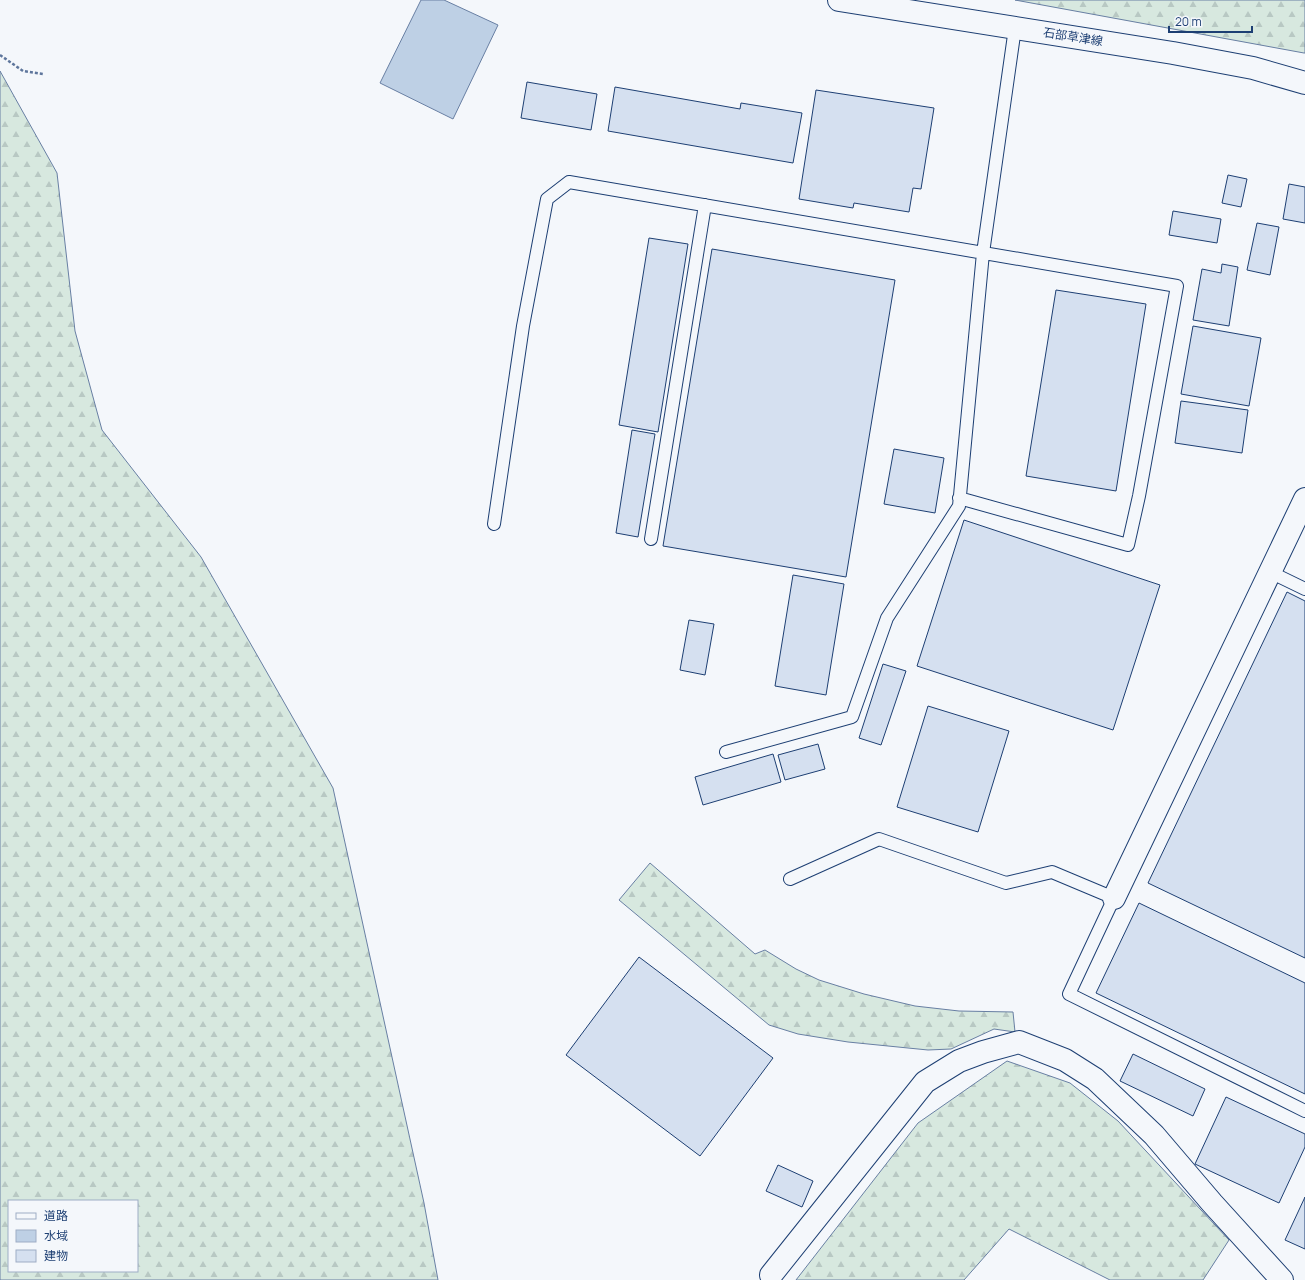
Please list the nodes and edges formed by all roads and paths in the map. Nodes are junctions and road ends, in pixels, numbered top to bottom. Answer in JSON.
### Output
{"nodes":[{"id":1,"x":839,"y":0,"type":"edge"},
{"id":2,"x":1015,"y":28,"type":"junction"},
{"id":3,"x":0,"y":55,"type":"edge"},
{"id":4,"x":43,"y":74,"type":"dead end"},
{"id":5,"x":1305,"y":83,"type":"edge"},
{"id":6,"x":705,"y":205,"type":"junction"},
{"id":7,"x":983,"y":253,"type":"junction"},
{"id":8,"x":960,"y":498,"type":"junction"},
{"id":9,"x":1305,"y":499,"type":"edge"},
{"id":10,"x":494,"y":524,"type":"dead end"},
{"id":11,"x":651,"y":538,"type":"dead end"},
{"id":12,"x":1270,"y":572,"type":"junction"},
{"id":13,"x":1305,"y":589,"type":"edge"},
{"id":14,"x":726,"y":752,"type":"dead end"},
{"id":15,"x":790,"y":879,"type":"dead end"},
{"id":16,"x":1114,"y":898,"type":"junction"},
{"id":17,"x":1305,"y":1111,"type":"edge"},
{"id":18,"x":771,"y":1275,"type":"dead end"},
{"id":19,"x":1282,"y":1280,"type":"edge"}],
"edges":[{"from":1,"to":2,"type":"street","name":"石部草津線"},
{"from":2,"to":5,"type":"street","name":"石部草津線"},
{"from":2,"to":7,"type":"lane"},
{"from":3,"to":4,"type":"path"},
{"from":6,"to":7,"type":"lane"},
{"from":6,"to":10,"type":"lane"},
{"from":6,"to":11,"type":"lane"},
{"from":7,"to":8,"type":"lane"},
{"from":7,"to":8,"type":"lane"},
{"from":8,"to":14,"type":"lane"},
{"from":9,"to":12,"type":"street"},
{"from":12,"to":13,"type":"lane"},
{"from":12,"to":16,"type":"street"},
{"from":15,"to":16,"type":"lane"},
{"from":16,"to":17,"type":"lane"},
{"from":18,"to":19,"type":"street"}]}
